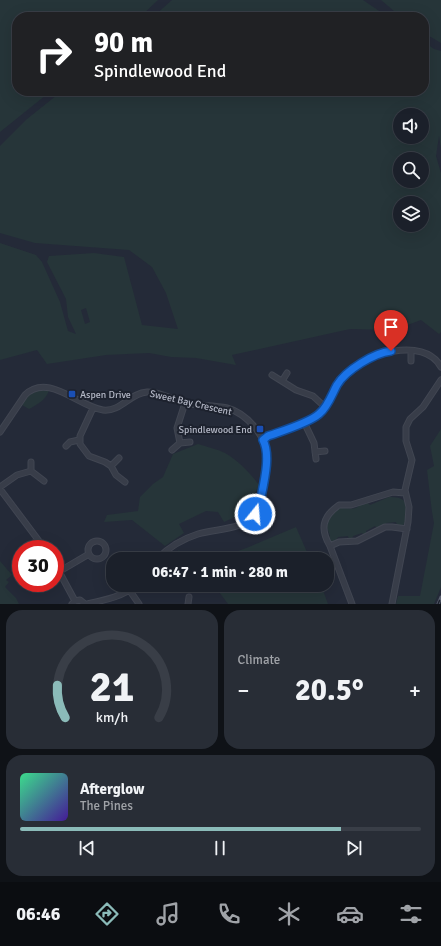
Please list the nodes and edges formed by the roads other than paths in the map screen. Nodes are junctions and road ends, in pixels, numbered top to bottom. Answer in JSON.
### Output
{"nodes":[{"id":1,"x":413,"y":351,"type":"junction"},
{"id":2,"x":411,"y":361,"type":"dead end"},
{"id":3,"x":441,"y":367,"type":"edge"},
{"id":4,"x":287,"y":373,"type":"dead end"},
{"id":5,"x":272,"y":376,"type":"dead end"},
{"id":6,"x":441,"y":380,"type":"edge"},
{"id":7,"x":282,"y":381,"type":"junction"},
{"id":8,"x":185,"y":403,"type":"junction"},
{"id":9,"x":325,"y":407,"type":"junction"},
{"id":10,"x":94,"y":408,"type":"junction"},
{"id":11,"x":304,"y":422,"type":"junction"},
{"id":12,"x":0,"y":432,"type":"edge"},
{"id":13,"x":79,"y":440,"type":"junction"},
{"id":14,"x":263,"y":440,"type":"junction"},
{"id":15,"x":190,"y":442,"type":"dead end"},
{"id":16,"x":180,"y":443,"type":"junction"},
{"id":17,"x":66,"y":446,"type":"dead end"},
{"id":18,"x":172,"y":450,"type":"dead end"},
{"id":19,"x":325,"y":451,"type":"dead end"},
{"id":20,"x":315,"y":452,"type":"junction"},
{"id":21,"x":119,"y":458,"type":"dead end"},
{"id":22,"x":316,"y":459,"type":"dead end"},
{"id":23,"x":31,"y":462,"type":"dead end"},
{"id":24,"x":110,"y":466,"type":"junction"},
{"id":25,"x":30,"y":471,"type":"junction"},
{"id":26,"x":44,"y":481,"type":"dead end"},
{"id":27,"x":125,"y":482,"type":"dead end"},
{"id":28,"x":0,"y":488,"type":"edge"},
{"id":29,"x":405,"y":492,"type":"junction"},
{"id":30,"x":407,"y":529,"type":"junction"},
{"id":31,"x":38,"y":540,"type":"edge"},
{"id":32,"x":330,"y":546,"type":"junction"},
{"id":33,"x":164,"y":552,"type":"edge"},
{"id":34,"x":89,"y":554,"type":"dead end"},
{"id":35,"x":64,"y":569,"type":"edge"},
{"id":36,"x":64,"y":580,"type":"edge"},
{"id":37,"x":128,"y":592,"type":"edge"},
{"id":38,"x":131,"y":592,"type":"edge"},
{"id":39,"x":189,"y":596,"type":"dead end"},
{"id":40,"x":74,"y":602,"type":"edge"},
{"id":41,"x":86,"y":604,"type":"edge"},
{"id":42,"x":139,"y":604,"type":"edge"},
{"id":43,"x":188,"y":604,"type":"edge"},
{"id":44,"x":352,"y":604,"type":"edge"},
{"id":45,"x":392,"y":604,"type":"edge"}],
"edges":[{"from":1,"to":2,"type":"street"},
{"from":1,"to":3,"type":"street"},
{"from":1,"to":9,"type":"street"},
{"from":4,"to":7,"type":"street"},
{"from":5,"to":7,"type":"street"},
{"from":6,"to":29,"type":"street"},
{"from":7,"to":9,"type":"street"},
{"from":8,"to":10,"type":"street","name":"Sweet Bay Crescent"},
{"from":8,"to":14,"type":"street","name":"Sweet Bay Crescent"},
{"from":8,"to":16,"type":"street"},
{"from":9,"to":11,"type":"street"},
{"from":10,"to":12,"type":"street","name":"Sweet Bay Crescent"},
{"from":10,"to":13,"type":"street"},
{"from":11,"to":14,"type":"street"},
{"from":11,"to":20,"type":"street"},
{"from":13,"to":17,"type":"street"},
{"from":13,"to":24,"type":"street"},
{"from":14,"to":33,"type":"street","name":"Sweet Bay Crescent"},
{"from":15,"to":16,"type":"street"},
{"from":16,"to":18,"type":"street"},
{"from":19,"to":20,"type":"street"},
{"from":20,"to":22,"type":"street"},
{"from":21,"to":24,"type":"street"},
{"from":23,"to":25,"type":"street"},
{"from":24,"to":27,"type":"street"},
{"from":25,"to":26,"type":"street"},
{"from":25,"to":28,"type":"street"},
{"from":28,"to":31,"type":"street"},
{"from":29,"to":30,"type":"street"},
{"from":29,"to":32,"type":"street"},
{"from":30,"to":32,"type":"street"},
{"from":30,"to":45,"type":"street"},
{"from":32,"to":44,"type":"street"},
{"from":34,"to":35,"type":"street"},
{"from":36,"to":40,"type":"street"},
{"from":37,"to":41,"type":"street"},
{"from":38,"to":42,"type":"street"},
{"from":39,"to":43,"type":"street"},
{"from":40,"to":41,"type":"street"}]}
